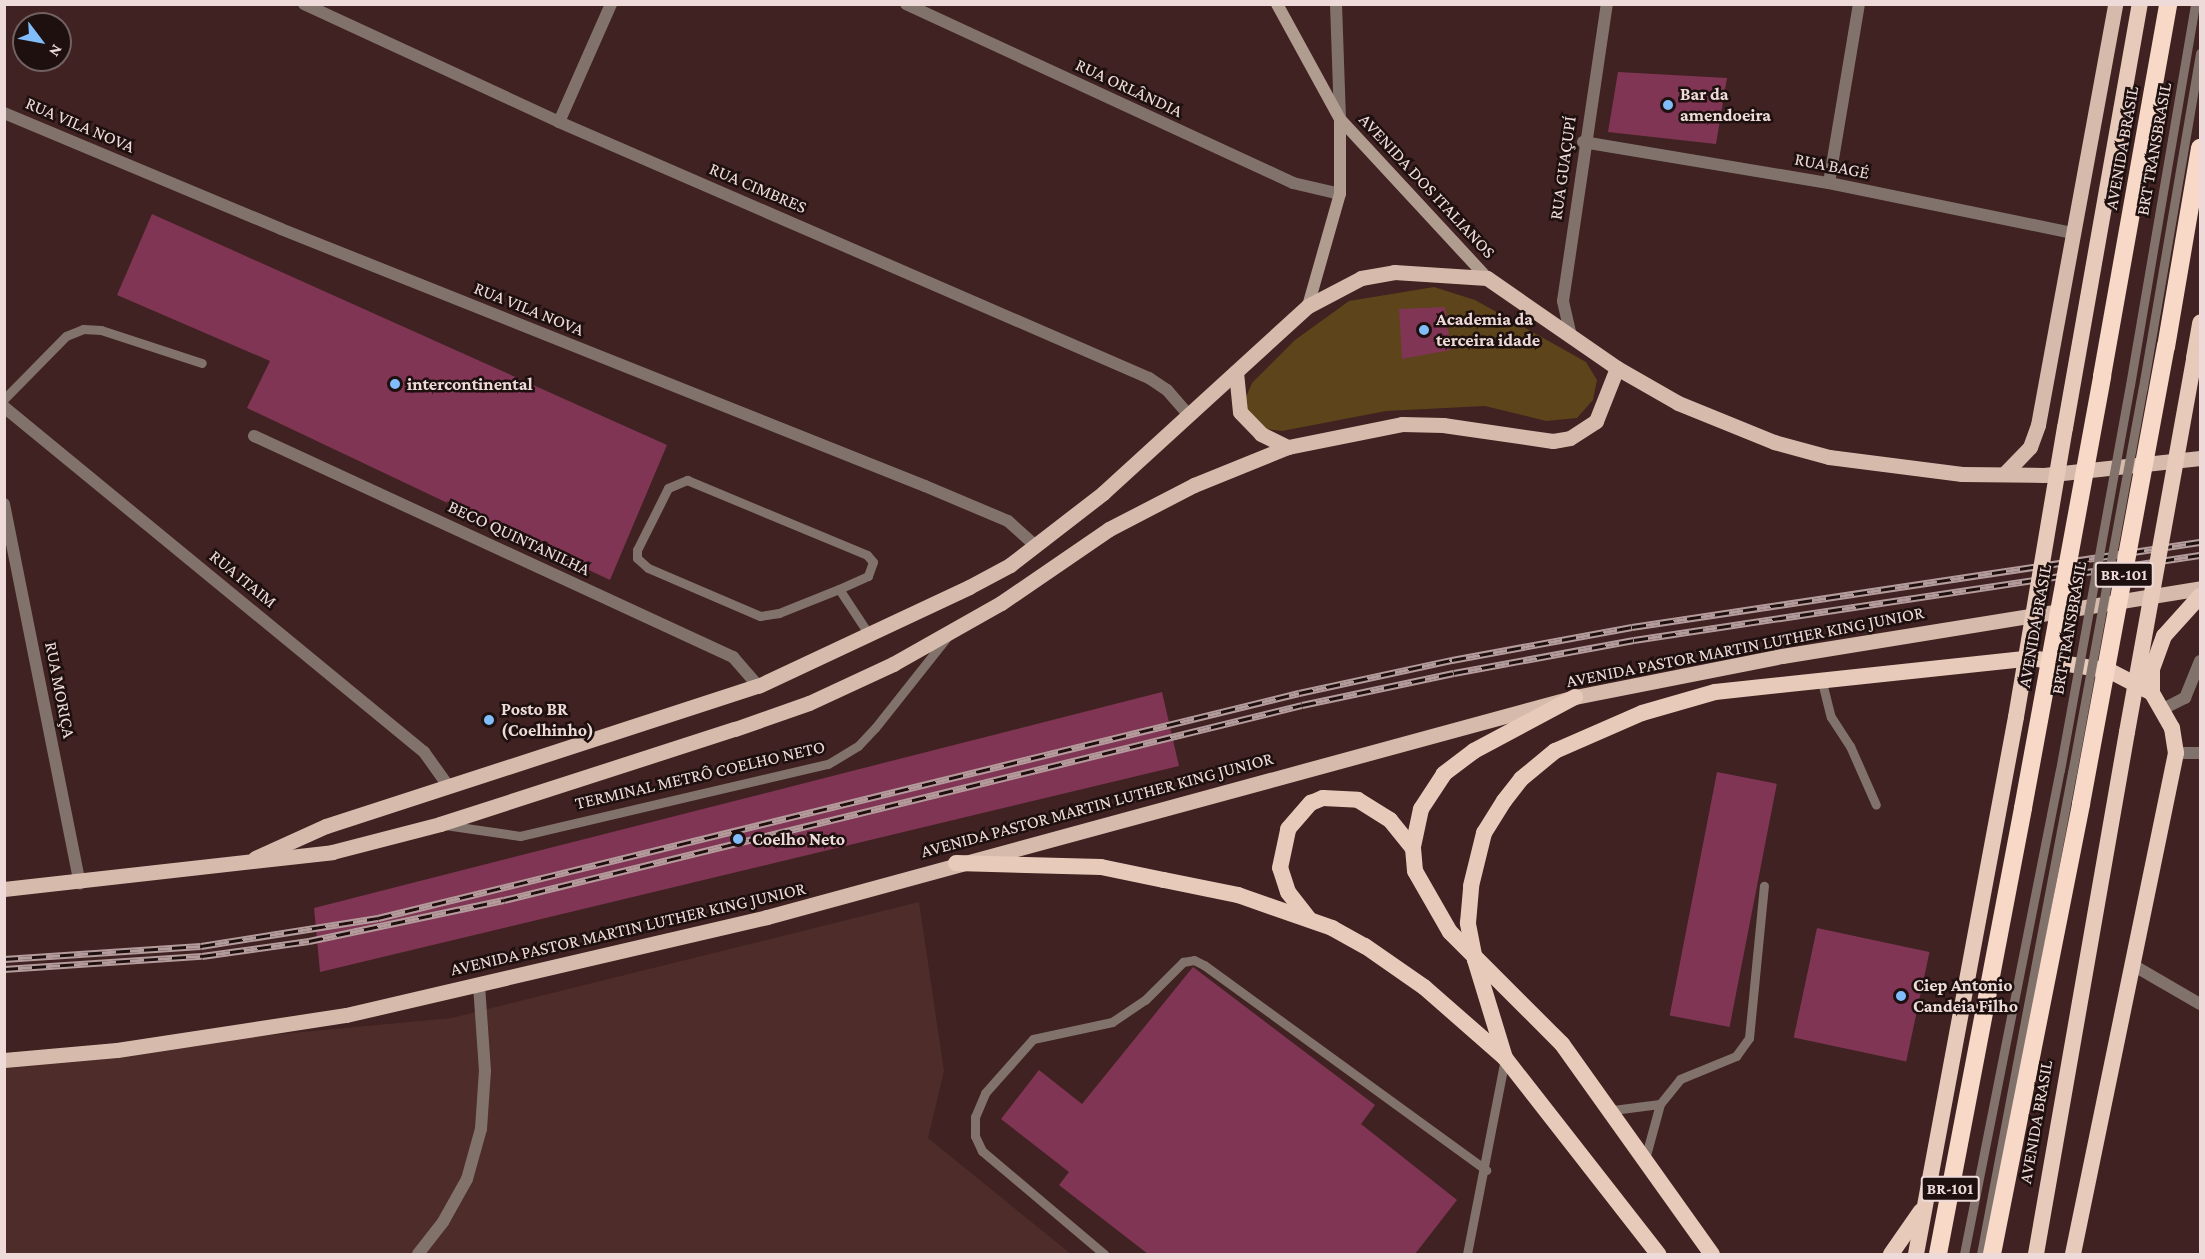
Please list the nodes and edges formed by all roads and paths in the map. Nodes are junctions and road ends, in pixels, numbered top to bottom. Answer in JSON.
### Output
{"nodes":[{"id":1,"x":304,"y":4,"type":"edge"},
{"id":2,"x":611,"y":4,"type":"edge"},
{"id":3,"x":906,"y":4,"type":"edge"},
{"id":4,"x":1277,"y":4,"type":"edge"},
{"id":5,"x":1336,"y":4,"type":"edge"},
{"id":6,"x":1607,"y":4,"type":"edge"},
{"id":7,"x":1859,"y":4,"type":"edge"},
{"id":8,"x":2115,"y":4,"type":"edge"},
{"id":9,"x":2140,"y":4,"type":"edge"},
{"id":10,"x":2168,"y":4,"type":"edge"},
{"id":11,"x":2195,"y":4,"type":"edge"},
{"id":12,"x":2200,"y":53,"type":"edge"},
{"id":13,"x":4,"y":113,"type":"edge"},
{"id":14,"x":1340,"y":119,"type":"junction"},
{"id":15,"x":559,"y":122,"type":"junction"},
{"id":16,"x":1583,"y":142,"type":"junction"},
{"id":17,"x":2200,"y":148,"type":"edge"},
{"id":18,"x":1829,"y":183,"type":"junction"},
{"id":19,"x":1340,"y":194,"type":"junction"},
{"id":20,"x":2073,"y":233,"type":"junction"},
{"id":21,"x":1487,"y":278,"type":"junction"},
{"id":22,"x":1308,"y":306,"type":"junction"},
{"id":23,"x":2200,"y":323,"type":"edge"},
{"id":24,"x":1571,"y":336,"type":"junction"},
{"id":25,"x":202,"y":363,"type":"dead end"},
{"id":26,"x":1617,"y":368,"type":"junction"},
{"id":27,"x":1236,"y":372,"type":"junction"},
{"id":28,"x":4,"y":399,"type":"edge"},
{"id":29,"x":4,"y":407,"type":"edge"},
{"id":30,"x":1189,"y":416,"type":"junction"},
{"id":31,"x":254,"y":436,"type":"dead end"},
{"id":32,"x":1288,"y":447,"type":"junction"},
{"id":33,"x":2200,"y":458,"type":"edge"},
{"id":34,"x":2005,"y":473,"type":"junction"},
{"id":35,"x":4,"y":504,"type":"edge"},
{"id":36,"x":1036,"y":546,"type":"junction"},
{"id":37,"x":839,"y":588,"type":"junction"},
{"id":38,"x":2200,"y":588,"type":"edge"},
{"id":39,"x":2200,"y":596,"type":"edge"},
{"id":40,"x":949,"y":634,"type":"junction"},
{"id":41,"x":870,"y":636,"type":"junction"},
{"id":42,"x":2200,"y":661,"type":"edge"},
{"id":43,"x":1822,"y":681,"type":"junction"},
{"id":44,"x":758,"y":686,"type":"junction"},
{"id":45,"x":2152,"y":693,"type":"junction"},
{"id":46,"x":1575,"y":697,"type":"junction"},
{"id":47,"x":2163,"y":709,"type":"junction"},
{"id":48,"x":2176,"y":753,"type":"junction"},
{"id":49,"x":2200,"y":753,"type":"edge"},
{"id":50,"x":450,"y":787,"type":"junction"},
{"id":51,"x":1876,"y":805,"type":"dead end"},
{"id":52,"x":440,"y":824,"type":"junction"},
{"id":53,"x":1413,"y":848,"type":"junction"},
{"id":54,"x":255,"y":858,"type":"junction"},
{"id":55,"x":956,"y":863,"type":"junction"},
{"id":56,"x":80,"y":883,"type":"junction"},
{"id":57,"x":1764,"y":886,"type":"dead end"},
{"id":58,"x":4,"y":889,"type":"edge"},
{"id":59,"x":1309,"y":919,"type":"junction"},
{"id":60,"x":1474,"y":960,"type":"junction"},
{"id":61,"x":2131,"y":964,"type":"junction"},
{"id":62,"x":478,"y":985,"type":"junction"},
{"id":63,"x":2200,"y":1004,"type":"edge"},
{"id":64,"x":1504,"y":1058,"type":"junction"},
{"id":65,"x":4,"y":1060,"type":"edge"},
{"id":66,"x":1660,"y":1104,"type":"junction"},
{"id":67,"x":1613,"y":1110,"type":"junction"},
{"id":68,"x":1645,"y":1159,"type":"junction"},
{"id":69,"x":1486,"y":1170,"type":"junction"},
{"id":70,"x":1925,"y":1206,"type":"junction"},
{"id":71,"x":418,"y":1254,"type":"edge"},
{"id":72,"x":1104,"y":1254,"type":"edge"},
{"id":73,"x":1467,"y":1254,"type":"edge"},
{"id":74,"x":1658,"y":1254,"type":"edge"},
{"id":75,"x":1712,"y":1254,"type":"edge"},
{"id":76,"x":1891,"y":1254,"type":"edge"},
{"id":77,"x":1916,"y":1254,"type":"edge"},
{"id":78,"x":1938,"y":1254,"type":"edge"},
{"id":79,"x":1964,"y":1254,"type":"edge"},
{"id":80,"x":1981,"y":1254,"type":"edge"},
{"id":81,"x":1992,"y":1254,"type":"edge"},
{"id":82,"x":2036,"y":1254,"type":"edge"},
{"id":83,"x":2073,"y":1254,"type":"edge"}],
"edges":[{"from":1,"to":15,"type":"street","name":"RUA CIMBRES"},
{"from":2,"to":15,"type":"street"},
{"from":3,"to":19,"type":"street","name":"RUA ORLÂNDIA"},
{"from":4,"to":14,"type":"main road","name":"AVENIDA DOS ITALIANOS"},
{"from":5,"to":14,"type":"street"},
{"from":6,"to":16,"type":"street","name":"RUA GUAÇUPÍ"},
{"from":7,"to":18,"type":"street"},
{"from":8,"to":20,"type":"main road","name":"AVENIDA BRASIL"},
{"from":9,"to":70,"type":"highway","name":"AVENIDA BRASIL","bridge":true},
{"from":10,"to":78,"type":"highway","name":"AVENIDA BRASIL","number":"BR-101","bridge":true},
{"from":11,"to":79,"type":"lane","name":"BRT TRANSBRASIL","bridge":true},
{"from":12,"to":80,"type":"lane","name":"BRT TRANSBRASIL","bridge":true},
{"from":13,"to":36,"type":"street","name":"RUA VILA NOVA"},
{"from":14,"to":19,"type":"main road","name":"AVENIDA DOS ITALIANOS"},
{"from":14,"to":21,"type":"main road","name":"AVENIDA DOS ITALIANOS"},
{"from":15,"to":30,"type":"street","name":"RUA CIMBRES"},
{"from":16,"to":18,"type":"street","name":"RUA BAGÉ"},
{"from":16,"to":24,"type":"street","name":"RUA GUAÇUPÍ"},
{"from":17,"to":81,"type":"highway","name":"AVENIDA BRASIL","number":"BR-101","bridge":true},
{"from":18,"to":20,"type":"street","name":"RUA BAGÉ"},
{"from":19,"to":22,"type":"main road","name":"AVENIDA DOS ITALIANOS"},
{"from":20,"to":34,"type":"main road","name":"AVENIDA BRASIL"},
{"from":21,"to":22,"type":"main road"},
{"from":21,"to":24,"type":"main road"},
{"from":22,"to":27,"type":"main road"},
{"from":23,"to":82,"type":"highway","name":"AVENIDA BRASIL","bridge":true},
{"from":24,"to":26,"type":"main road"},
{"from":25,"to":28,"type":"lane"},
{"from":26,"to":32,"type":"main road"},
{"from":26,"to":34,"type":"main road"},
{"from":27,"to":30,"type":"main road"},
{"from":27,"to":32,"type":"main road"},
{"from":29,"to":50,"type":"street","name":"RUA ITAIM"},
{"from":30,"to":36,"type":"main road"},
{"from":31,"to":44,"type":"street","name":"BECO QUINTANILHA"},
{"from":32,"to":40,"type":"main road"},
{"from":33,"to":34,"type":"main road"},
{"from":35,"to":56,"type":"street","name":"RUA MORIÇA"},
{"from":36,"to":41,"type":"main road"},
{"from":37,"to":37,"type":"lane"},
{"from":37,"to":41,"type":"lane"},
{"from":38,"to":46,"type":"main road","name":"AVENIDA PASTOR MARTIN LUTHER KING JUNIOR"},
{"from":39,"to":45,"type":"highway"},
{"from":40,"to":52,"type":"main road"},
{"from":40,"to":52,"type":"lane","name":"TERMINAL METRÔ COELHO NETO"},
{"from":41,"to":44,"type":"main road"},
{"from":42,"to":47,"type":"street"},
{"from":43,"to":45,"type":"highway"},
{"from":43,"to":51,"type":"lane"},
{"from":43,"to":60,"type":"highway"},
{"from":44,"to":50,"type":"main road"},
{"from":45,"to":47,"type":"highway"},
{"from":46,"to":53,"type":"highway"},
{"from":46,"to":55,"type":"main road","name":"AVENIDA PASTOR MARTIN LUTHER KING JUNIOR"},
{"from":47,"to":48,"type":"highway"},
{"from":48,"to":49,"type":"street"},
{"from":48,"to":61,"type":"highway"},
{"from":50,"to":54,"type":"main road"},
{"from":52,"to":54,"type":"main road"},
{"from":53,"to":59,"type":"highway"},
{"from":53,"to":60,"type":"highway"},
{"from":54,"to":56,"type":"main road"},
{"from":55,"to":59,"type":"highway"},
{"from":55,"to":62,"type":"main road","name":"AVENIDA PASTOR MARTIN LUTHER KING JUNIOR"},
{"from":56,"to":58,"type":"main road"},
{"from":57,"to":66,"type":"lane"},
{"from":59,"to":64,"type":"highway"},
{"from":60,"to":64,"type":"highway"},
{"from":60,"to":67,"type":"highway"},
{"from":61,"to":63,"type":"street"},
{"from":61,"to":83,"type":"highway"},
{"from":62,"to":65,"type":"main road","name":"AVENIDA PASTOR MARTIN LUTHER KING JUNIOR"},
{"from":62,"to":71,"type":"street"},
{"from":64,"to":69,"type":"lane"},
{"from":64,"to":74,"type":"highway"},
{"from":66,"to":67,"type":"lane"},
{"from":66,"to":68,"type":"lane"},
{"from":67,"to":68,"type":"highway"},
{"from":68,"to":75,"type":"highway"},
{"from":69,"to":72,"type":"lane"},
{"from":69,"to":73,"type":"lane"},
{"from":70,"to":76,"type":"highway"},
{"from":70,"to":77,"type":"highway","name":"AVENIDA BRASIL"}]}
